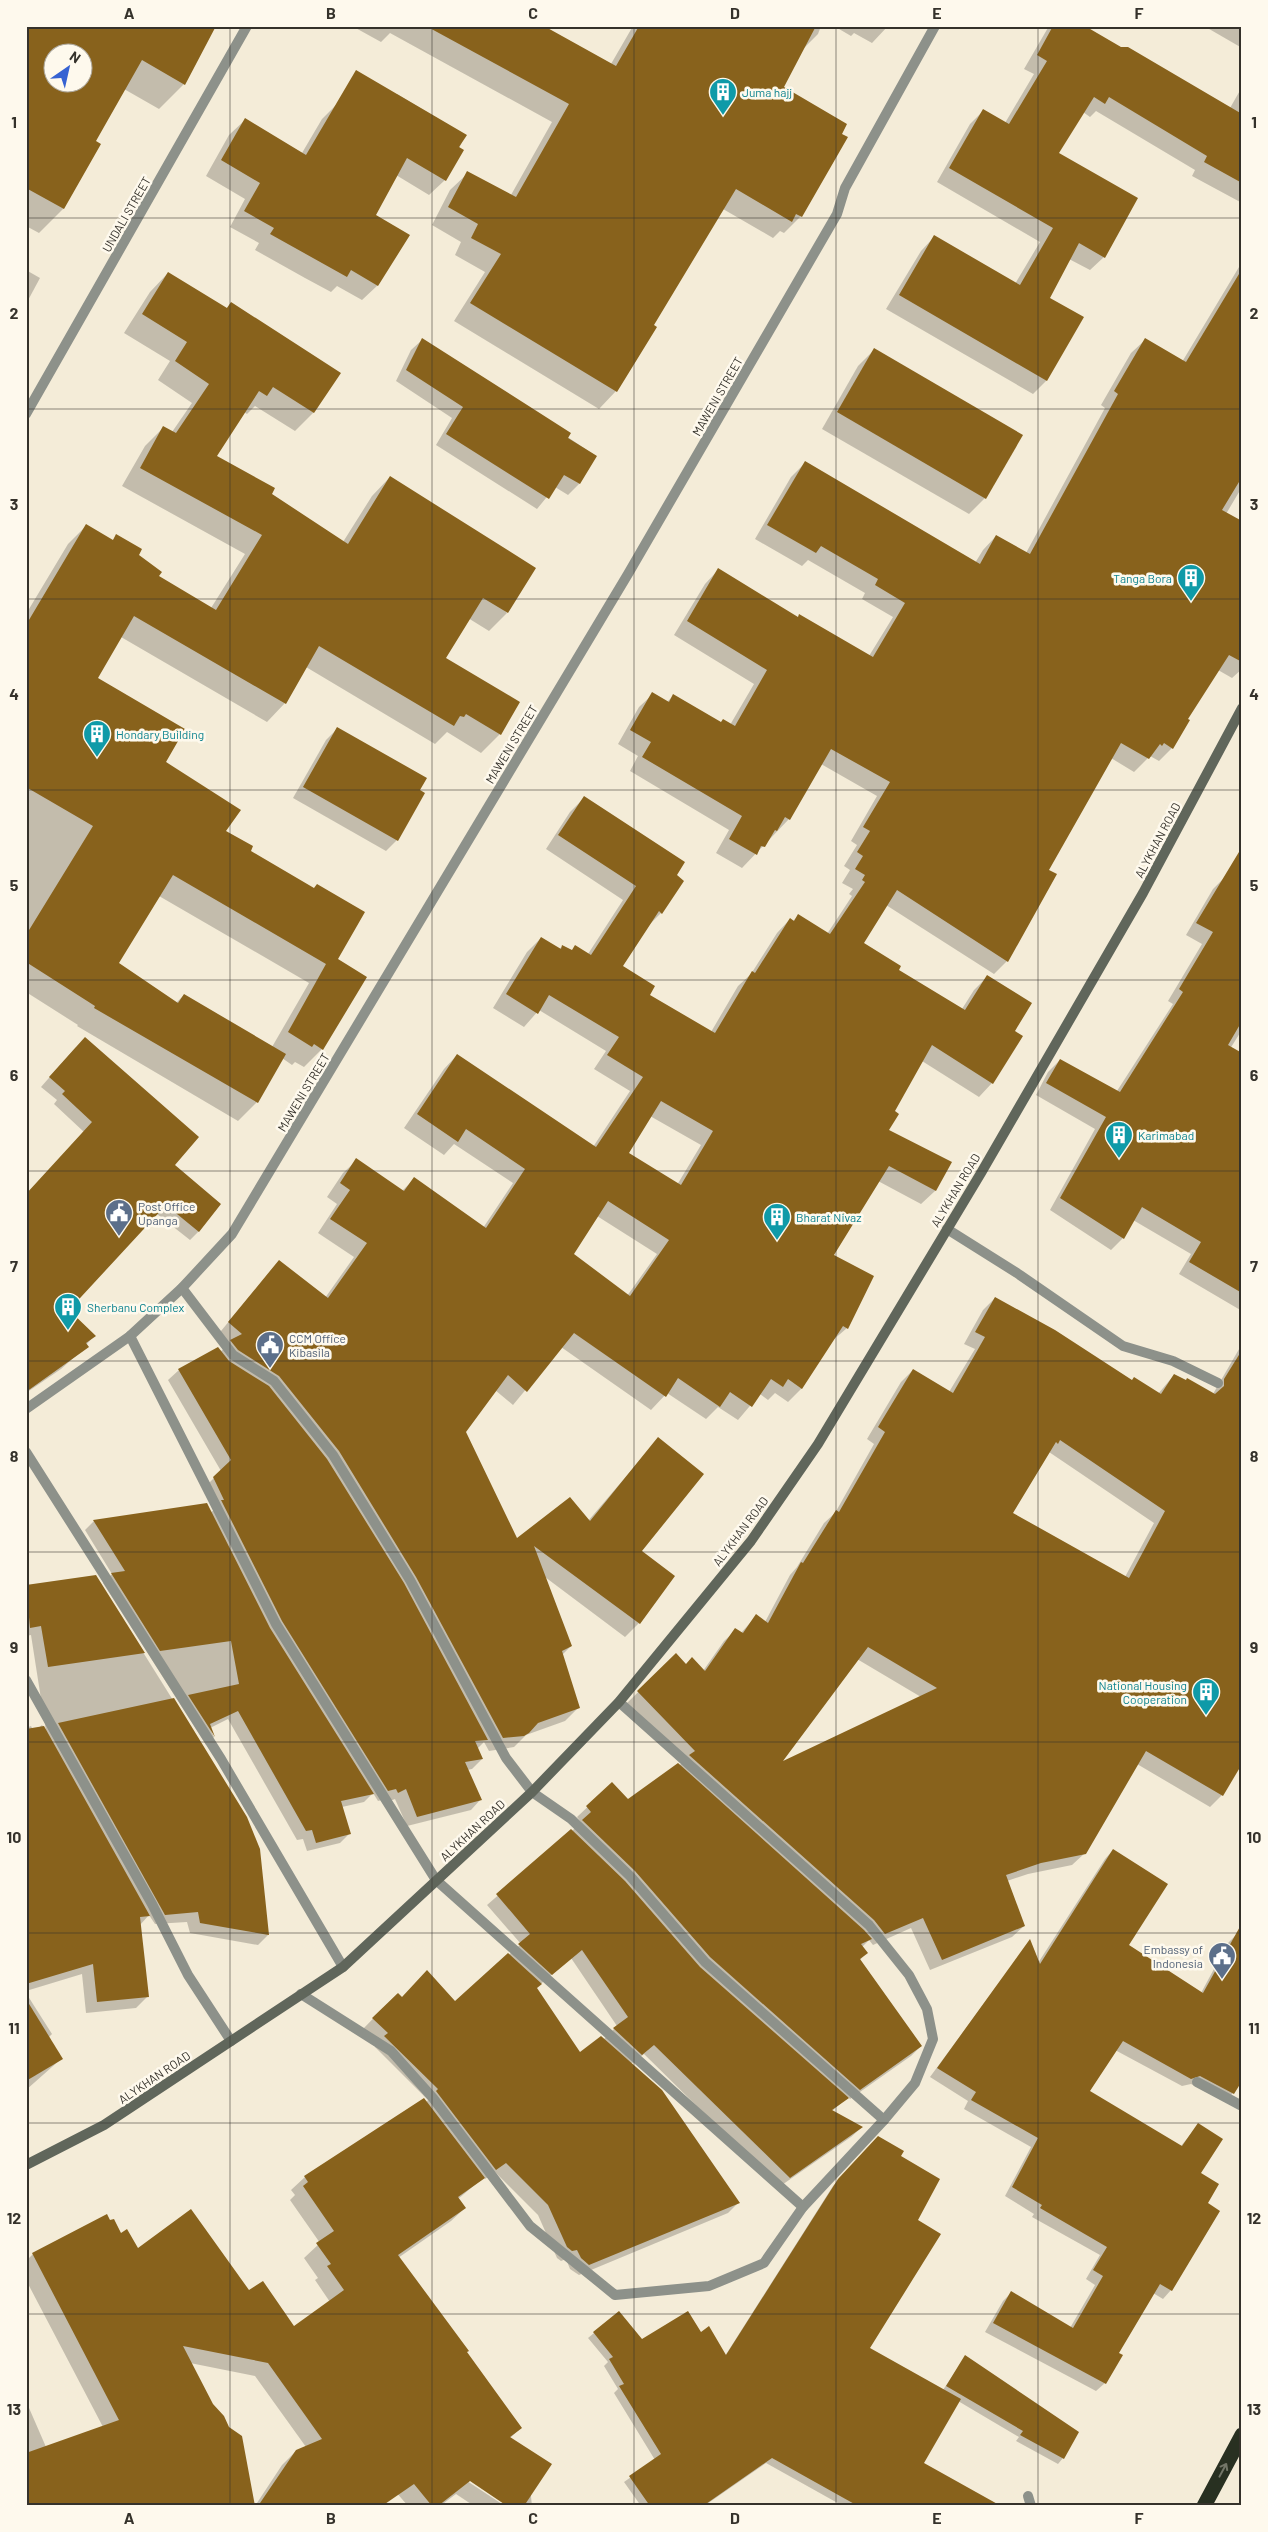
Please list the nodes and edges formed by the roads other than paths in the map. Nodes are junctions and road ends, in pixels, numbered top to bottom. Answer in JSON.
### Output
{"nodes":[{"id":1,"x":247,"y":26,"type":"edge"},
{"id":2,"x":936,"y":26,"type":"edge"},
{"id":3,"x":26,"y":414,"type":"edge"},
{"id":4,"x":1242,"y":708,"type":"edge"},
{"id":5,"x":947,"y":1228,"type":"junction"},
{"id":6,"x":182,"y":1288,"type":"junction"},
{"id":7,"x":130,"y":1336,"type":"junction"},
{"id":8,"x":1218,"y":1383,"type":"dead end"},
{"id":9,"x":26,"y":1409,"type":"edge"},
{"id":10,"x":26,"y":1452,"type":"edge"},
{"id":11,"x":26,"y":1680,"type":"edge"},
{"id":12,"x":619,"y":1702,"type":"junction"},
{"id":13,"x":532,"y":1792,"type":"junction"},
{"id":14,"x":436,"y":1880,"type":"junction"},
{"id":15,"x":343,"y":1967,"type":"junction"},
{"id":16,"x":301,"y":1994,"type":"junction"},
{"id":17,"x":231,"y":2041,"type":"junction"},
{"id":18,"x":1197,"y":2082,"type":"dead end"},
{"id":19,"x":1242,"y":2106,"type":"edge"},
{"id":20,"x":884,"y":2120,"type":"junction"},
{"id":21,"x":26,"y":2165,"type":"edge"},
{"id":22,"x":802,"y":2207,"type":"junction"},
{"id":23,"x":1242,"y":2435,"type":"edge"},
{"id":24,"x":1204,"y":2506,"type":"edge"}],
"edges":[{"from":1,"to":3,"type":"street","name":"UNDALI STREET"},
{"from":2,"to":6,"type":"street","name":"MAWENI STREET"},
{"from":4,"to":5,"type":"street","name":"ALYKHAN ROAD"},
{"from":5,"to":8,"type":"street"},
{"from":5,"to":12,"type":"street","name":"ALYKHAN ROAD"},
{"from":6,"to":7,"type":"street","name":"MAWENI STREET"},
{"from":6,"to":13,"type":"street"},
{"from":7,"to":9,"type":"street","name":"MAWENI STREET"},
{"from":7,"to":14,"type":"street"},
{"from":10,"to":15,"type":"street"},
{"from":11,"to":17,"type":"street"},
{"from":12,"to":13,"type":"street","name":"ALYKHAN ROAD"},
{"from":12,"to":20,"type":"street"},
{"from":13,"to":14,"type":"street","name":"ALYKHAN ROAD"},
{"from":13,"to":20,"type":"street"},
{"from":14,"to":15,"type":"street","name":"ALYKHAN ROAD"},
{"from":14,"to":22,"type":"street"},
{"from":15,"to":16,"type":"street","name":"ALYKHAN ROAD"},
{"from":16,"to":17,"type":"street","name":"ALYKHAN ROAD"},
{"from":16,"to":22,"type":"street"},
{"from":17,"to":21,"type":"street","name":"ALYKHAN ROAD"},
{"from":18,"to":19,"type":"street"},
{"from":20,"to":22,"type":"street"},
{"from":24,"to":23,"type":"highway","one_way":true}]}
